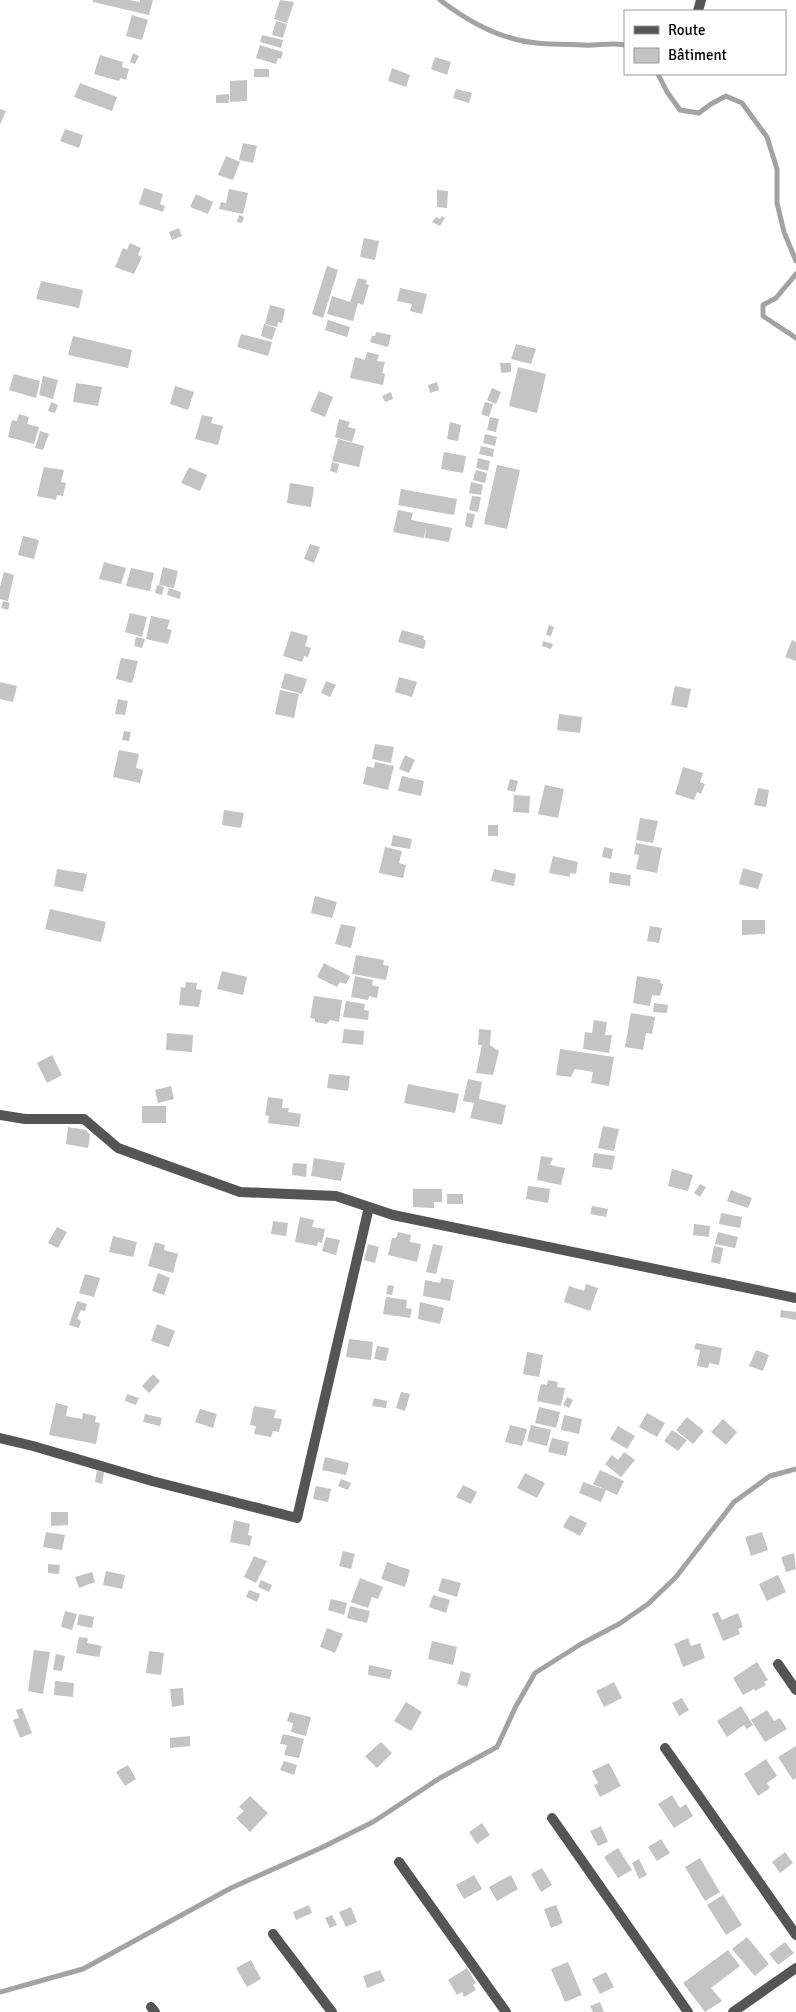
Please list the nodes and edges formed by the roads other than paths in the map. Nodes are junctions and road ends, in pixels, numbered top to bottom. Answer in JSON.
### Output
{"nodes":[{"id":1,"x":0,"y":1115,"type":"edge"},
{"id":2,"x":369,"y":1207,"type":"junction"},
{"id":3,"x":796,"y":1298,"type":"edge"},
{"id":4,"x":0,"y":1438,"type":"edge"},
{"id":5,"x":778,"y":1664,"type":"dead end"},
{"id":6,"x":796,"y":1690,"type":"edge"},
{"id":7,"x":666,"y":1748,"type":"dead end"},
{"id":8,"x":552,"y":1818,"type":"dead end"},
{"id":9,"x":399,"y":1862,"type":"dead end"},
{"id":10,"x":273,"y":1934,"type":"dead end"},
{"id":11,"x":796,"y":1935,"type":"edge"},
{"id":12,"x":796,"y":1968,"type":"edge"},
{"id":13,"x":332,"y":2012,"type":"edge"},
{"id":14,"x":506,"y":2012,"type":"edge"},
{"id":15,"x":688,"y":2012,"type":"edge"},
{"id":16,"x":733,"y":2012,"type":"edge"}],
"edges":[{"from":1,"to":2,"type":"street"},
{"from":2,"to":3,"type":"street"},
{"from":2,"to":4,"type":"street"},
{"from":5,"to":6,"type":"street"},
{"from":7,"to":11,"type":"street"},
{"from":8,"to":15,"type":"street"},
{"from":9,"to":14,"type":"street"},
{"from":10,"to":13,"type":"street"},
{"from":12,"to":16,"type":"street"}]}
